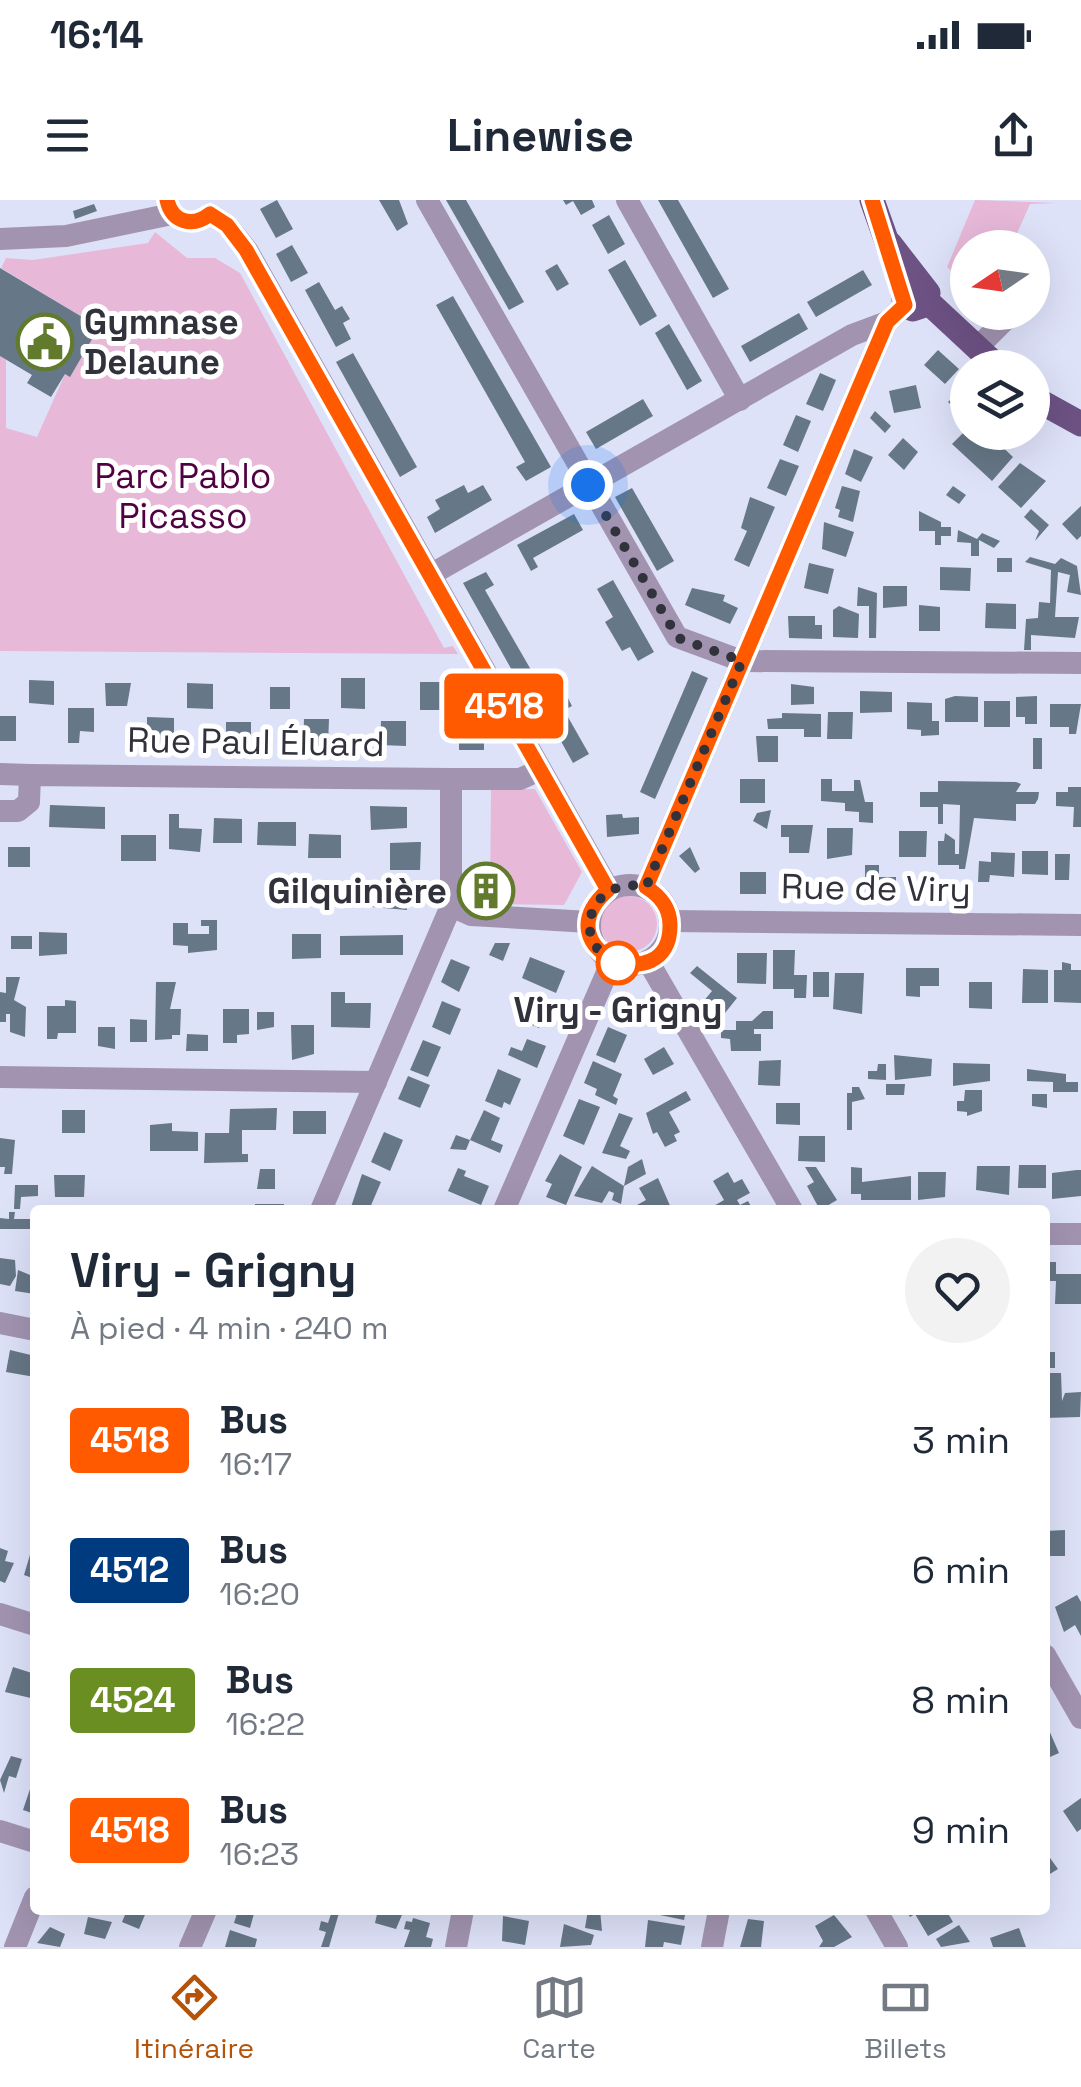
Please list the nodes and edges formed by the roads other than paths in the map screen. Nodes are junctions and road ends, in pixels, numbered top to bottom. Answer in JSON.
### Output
{"nodes":[{"id":1,"x":426,"y":200,"type":"edge"},
{"id":2,"x":627,"y":200,"type":"edge"},
{"id":3,"x":872,"y":200,"type":"edge"},
{"id":4,"x":169,"y":207,"type":"edge"},
{"id":5,"x":212,"y":207,"type":"edge"},
{"id":6,"x":0,"y":239,"type":"edge"},
{"id":7,"x":908,"y":301,"type":"junction"},
{"id":8,"x":995,"y":330,"type":"edge"},
{"id":9,"x":978,"y":348,"type":"joint"},
{"id":10,"x":740,"y":400,"type":"junction"},
{"id":11,"x":1050,"y":405,"type":"edge"},
{"id":12,"x":1075,"y":417,"type":"edge"},
{"id":13,"x":588,"y":485,"type":"junction"},
{"id":14,"x":430,"y":575,"type":"junction"},
{"id":15,"x":742,"y":661,"type":"junction"},
{"id":16,"x":1081,"y":663,"type":"edge"},
{"id":17,"x":540,"y":770,"type":"junction"},
{"id":18,"x":0,"y":774,"type":"edge"},
{"id":19,"x":30,"y":775,"type":"junction"},
{"id":20,"x":450,"y":779,"type":"junction"},
{"id":21,"x":0,"y":812,"type":"edge"},
{"id":22,"x":646,"y":887,"type":"junction"},
{"id":23,"x":608,"y":890,"type":"junction"},
{"id":24,"x":452,"y":906,"type":"junction"},
{"id":25,"x":670,"y":921,"type":"junction"},
{"id":26,"x":590,"y":922,"type":"junction"},
{"id":27,"x":1081,"y":925,"type":"edge"},
{"id":28,"x":648,"y":961,"type":"junction"},
{"id":29,"x":612,"y":962,"type":"junction"},
{"id":30,"x":0,"y":1077,"type":"edge"},
{"id":31,"x":376,"y":1082,"type":"junction"},
{"id":32,"x":324,"y":1205,"type":"edge"},
{"id":33,"x":506,"y":1205,"type":"edge"},
{"id":34,"x":789,"y":1205,"type":"edge"},
{"id":35,"x":1050,"y":1234,"type":"edge"},
{"id":36,"x":1081,"y":1234,"type":"edge"},
{"id":37,"x":0,"y":1324,"type":"edge"},
{"id":38,"x":30,"y":1329,"type":"edge"},
{"id":39,"x":0,"y":1614,"type":"edge"},
{"id":40,"x":30,"y":1623,"type":"edge"},
{"id":41,"x":1050,"y":1666,"type":"edge"},
{"id":42,"x":1064,"y":1695,"type":"edge"},
{"id":43,"x":1081,"y":1718,"type":"edge"},
{"id":44,"x":0,"y":1831,"type":"edge"},
{"id":45,"x":30,"y":1840,"type":"edge"},
{"id":46,"x":30,"y":1910,"type":"edge"},
{"id":47,"x":204,"y":1915,"type":"edge"},
{"id":48,"x":462,"y":1915,"type":"edge"},
{"id":49,"x":719,"y":1915,"type":"edge"},
{"id":50,"x":879,"y":1915,"type":"edge"},
{"id":51,"x":16,"y":1947,"type":"edge"},
{"id":52,"x":190,"y":1947,"type":"edge"},
{"id":53,"x":456,"y":1947,"type":"edge"},
{"id":54,"x":712,"y":1947,"type":"edge"},
{"id":55,"x":897,"y":1947,"type":"edge"}],
"edges":[{"from":1,"to":13,"type":"street"},
{"from":2,"to":10,"type":"street"},
{"from":3,"to":7,"type":"main road"},
{"from":4,"to":5,"type":"street"},
{"from":4,"to":6,"type":"street"},
{"from":5,"to":14,"type":"street"},
{"from":7,"to":9,"type":"main road"},
{"from":7,"to":10,"type":"street"},
{"from":7,"to":15,"type":"street"},
{"from":8,"to":9,"type":"street"},
{"from":10,"to":13,"type":"street"},
{"from":11,"to":12,"type":"main road"},
{"from":13,"to":14,"type":"street"},
{"from":13,"to":15,"type":"street"},
{"from":14,"to":17,"type":"street"},
{"from":15,"to":16,"type":"street"},
{"from":15,"to":22,"type":"street"},
{"from":17,"to":20,"type":"street","name":"Rue Paul Éluard"},
{"from":17,"to":23,"type":"street"},
{"from":18,"to":19,"type":"street","name":"Rue Paul Éluard"},
{"from":19,"to":20,"type":"street","name":"Rue Paul Éluard"},
{"from":19,"to":21,"type":"street"},
{"from":20,"to":24,"type":"street"},
{"from":22,"to":23,"type":"street"},
{"from":22,"to":25,"type":"street"},
{"from":23,"to":26,"type":"street"},
{"from":24,"to":26,"type":"street"},
{"from":24,"to":31,"type":"street"},
{"from":25,"to":27,"type":"street","name":"Rue de Viry"},
{"from":25,"to":28,"type":"street"},
{"from":26,"to":29,"type":"street"},
{"from":28,"to":29,"type":"street"},
{"from":28,"to":34,"type":"street"},
{"from":29,"to":33,"type":"street"},
{"from":30,"to":31,"type":"street"},
{"from":31,"to":32,"type":"street"},
{"from":35,"to":36,"type":"street"},
{"from":37,"to":38,"type":"street"},
{"from":39,"to":40,"type":"street"},
{"from":41,"to":42,"type":"street"},
{"from":42,"to":43,"type":"street"},
{"from":44,"to":45,"type":"street"},
{"from":46,"to":51,"type":"street"},
{"from":47,"to":52,"type":"street"},
{"from":48,"to":53,"type":"street"},
{"from":49,"to":54,"type":"street"},
{"from":50,"to":55,"type":"street"}]}
